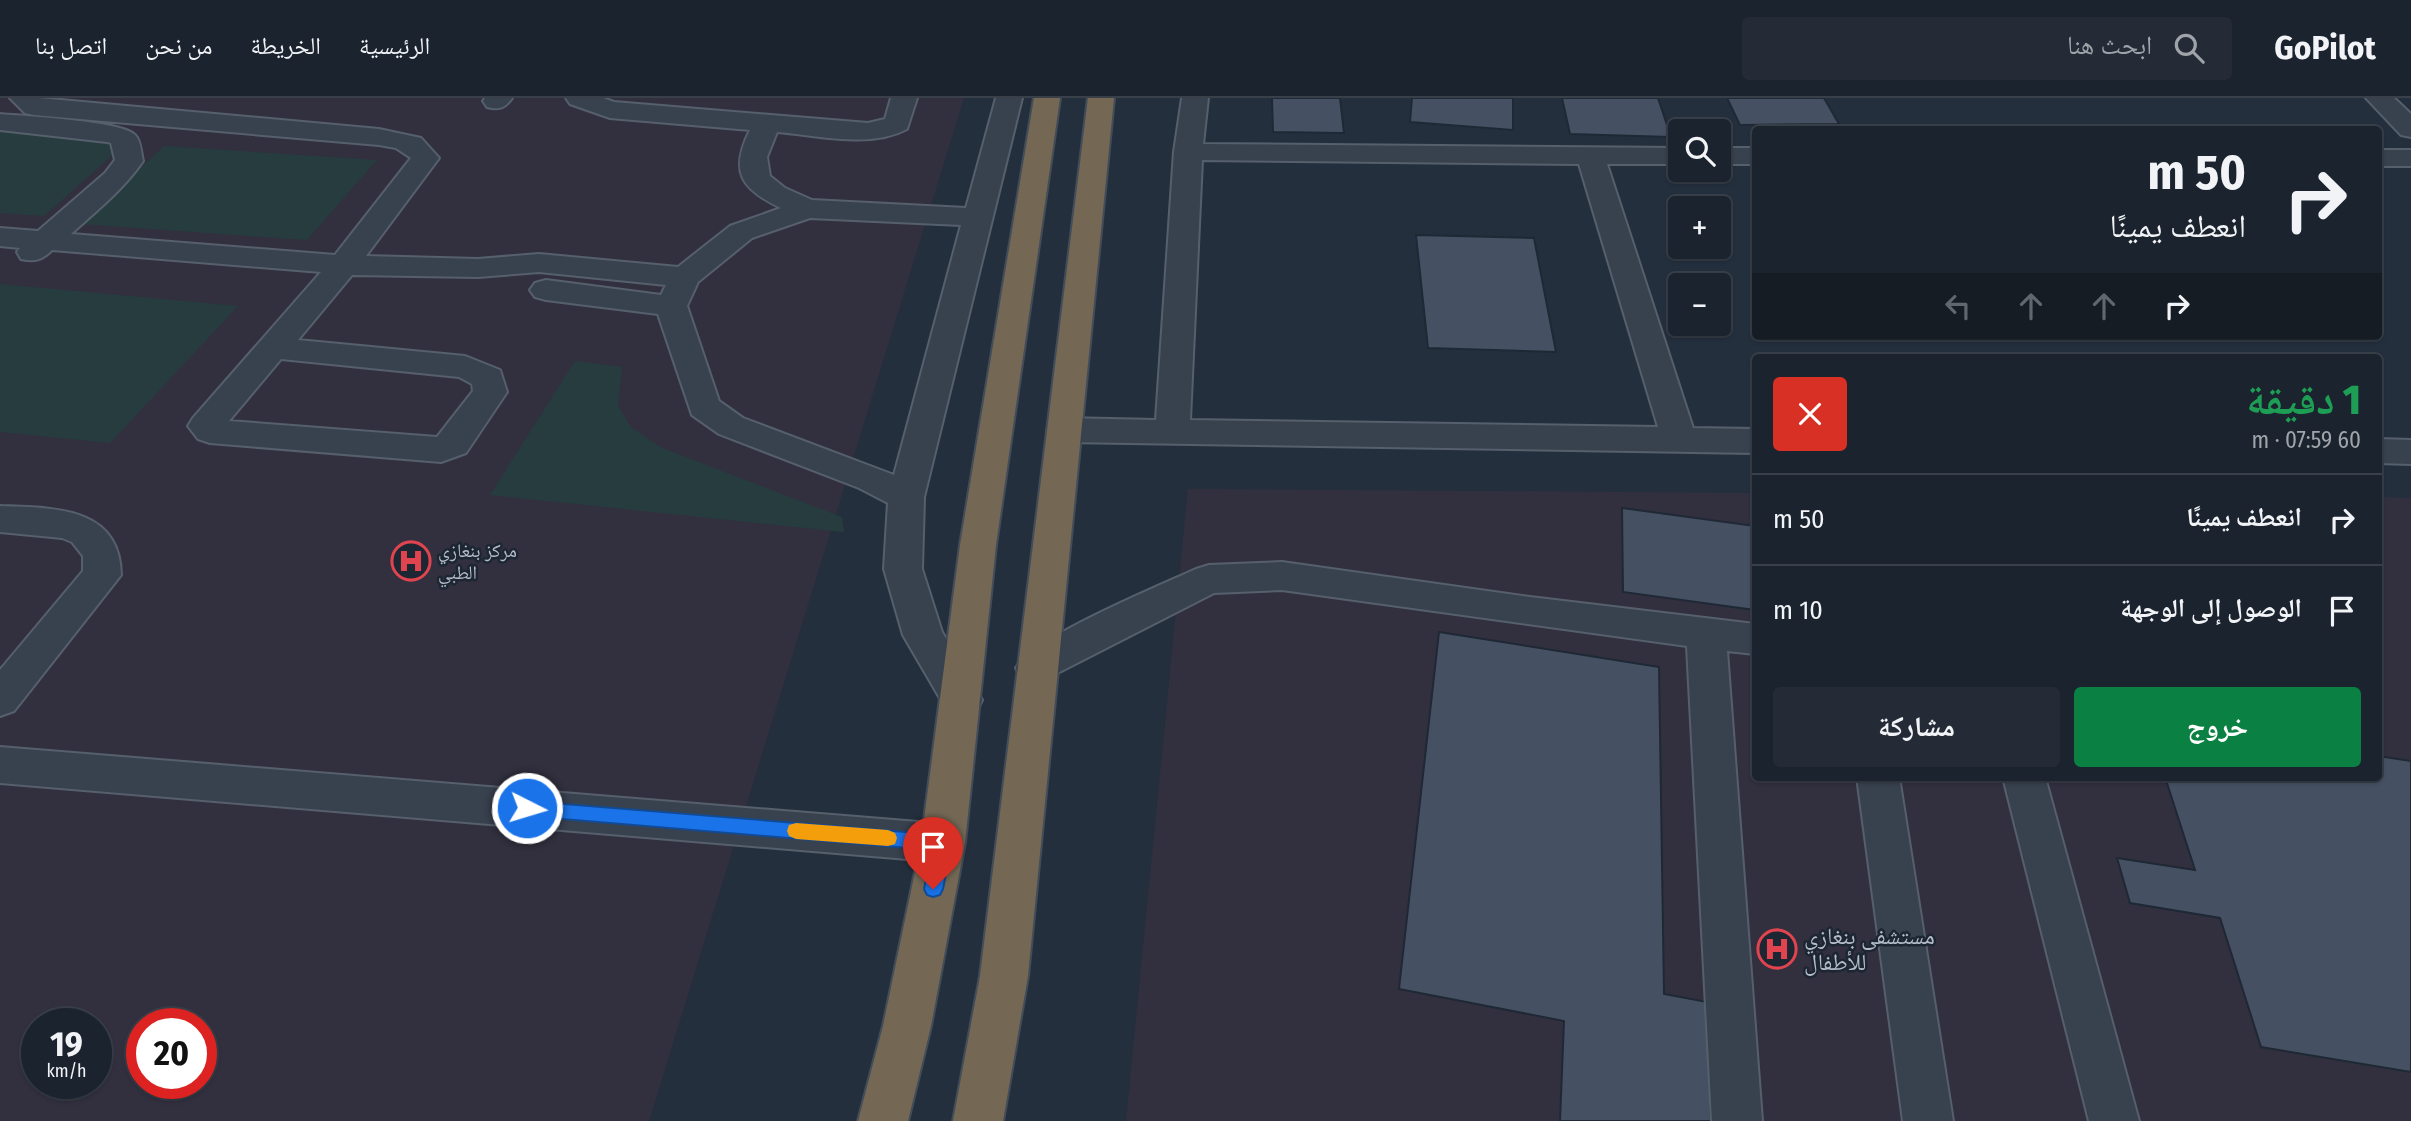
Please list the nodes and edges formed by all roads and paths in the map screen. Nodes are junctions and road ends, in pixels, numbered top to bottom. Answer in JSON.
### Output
{"nodes":[{"id":1,"x":23,"y":98,"type":"edge"},
{"id":2,"x":579,"y":98,"type":"edge"},
{"id":3,"x":745,"y":98,"type":"edge"},
{"id":4,"x":830,"y":98,"type":"edge"},
{"id":5,"x":904,"y":98,"type":"edge"},
{"id":6,"x":1009,"y":98,"type":"edge"},
{"id":7,"x":1047,"y":98,"type":"edge"},
{"id":8,"x":1101,"y":98,"type":"edge"},
{"id":9,"x":1195,"y":98,"type":"edge"},
{"id":10,"x":2379,"y":98,"type":"edge"},
{"id":11,"x":650,"y":105,"type":"edge"},
{"id":12,"x":730,"y":120,"type":"junction"},
{"id":13,"x":0,"y":122,"type":"edge"},
{"id":14,"x":767,"y":123,"type":"junction"},
{"id":15,"x":814,"y":128,"type":"junction"},
{"id":16,"x":2411,"y":129,"type":"edge"},
{"id":17,"x":1188,"y":152,"type":"junction"},
{"id":18,"x":1591,"y":156,"type":"junction"},
{"id":19,"x":1668,"y":156,"type":"edge"},
{"id":20,"x":1731,"y":156,"type":"edge"},
{"id":21,"x":1752,"y":156,"type":"edge"},
{"id":22,"x":2382,"y":158,"type":"edge"},
{"id":23,"x":2411,"y":158,"type":"edge"},
{"id":24,"x":807,"y":209,"type":"junction"},
{"id":25,"x":976,"y":217,"type":"junction"},
{"id":26,"x":0,"y":237,"type":"edge"},
{"id":27,"x":24,"y":250,"type":"edge"},
{"id":28,"x":337,"y":273,"type":"junction"},
{"id":29,"x":678,"y":291,"type":"junction"},
{"id":30,"x":273,"y":348,"type":"junction"},
{"id":31,"x":1065,"y":429,"type":"junction"},
{"id":32,"x":1172,"y":431,"type":"junction"},
{"id":33,"x":1679,"y":439,"type":"junction"},
{"id":34,"x":1752,"y":441,"type":"edge"},
{"id":35,"x":2382,"y":451,"type":"edge"},
{"id":36,"x":2411,"y":452,"type":"edge"},
{"id":37,"x":906,"y":497,"type":"junction"},
{"id":38,"x":0,"y":519,"type":"edge"},
{"id":39,"x":1706,"y":633,"type":"junction"},
{"id":40,"x":1752,"y":639,"type":"edge"},
{"id":41,"x":1036,"y":668,"type":"junction"},
{"id":42,"x":0,"y":699,"type":"edge"},
{"id":43,"x":962,"y":700,"type":"junction"},
{"id":44,"x":0,"y":765,"type":"edge"},
{"id":45,"x":1879,"y":781,"type":"edge"},
{"id":46,"x":2025,"y":781,"type":"edge"},
{"id":47,"x":943,"y":843,"type":"junction"},
{"id":48,"x":883,"y":1121,"type":"edge"},
{"id":49,"x":978,"y":1121,"type":"edge"},
{"id":50,"x":1737,"y":1121,"type":"edge"},
{"id":51,"x":1928,"y":1121,"type":"edge"},
{"id":52,"x":2114,"y":1121,"type":"edge"}],
"edges":[{"from":1,"to":28,"type":"street"},
{"from":2,"to":11,"type":"street"},
{"from":3,"to":12,"type":"street"},
{"from":4,"to":15,"type":"street"},
{"from":5,"to":15,"type":"street"},
{"from":6,"to":25,"type":"street"},
{"from":7,"to":43,"type":"highway"},
{"from":8,"to":31,"type":"highway"},
{"from":9,"to":17,"type":"street"},
{"from":10,"to":16,"type":"street"},
{"from":11,"to":12,"type":"street"},
{"from":12,"to":14,"type":"street"},
{"from":13,"to":27,"type":"street"},
{"from":14,"to":15,"type":"street"},
{"from":14,"to":24,"type":"street"},
{"from":17,"to":18,"type":"street"},
{"from":17,"to":32,"type":"street"},
{"from":18,"to":19,"type":"street"},
{"from":18,"to":33,"type":"street"},
{"from":20,"to":21,"type":"street"},
{"from":22,"to":23,"type":"street"},
{"from":24,"to":25,"type":"street"},
{"from":24,"to":29,"type":"street"},
{"from":25,"to":37,"type":"street"},
{"from":26,"to":27,"type":"street"},
{"from":27,"to":28,"type":"street"},
{"from":28,"to":29,"type":"street"},
{"from":28,"to":30,"type":"street"},
{"from":29,"to":37,"type":"street"},
{"from":30,"to":30,"type":"street"},
{"from":31,"to":32,"type":"street"},
{"from":31,"to":41,"type":"highway"},
{"from":32,"to":33,"type":"street"},
{"from":33,"to":34,"type":"street"},
{"from":35,"to":36,"type":"street"},
{"from":37,"to":43,"type":"street"},
{"from":38,"to":42,"type":"street"},
{"from":39,"to":40,"type":"street"},
{"from":39,"to":41,"type":"street"},
{"from":39,"to":50,"type":"street"},
{"from":41,"to":49,"type":"highway"},
{"from":43,"to":47,"type":"highway"},
{"from":44,"to":47,"type":"street"},
{"from":45,"to":51,"type":"street"},
{"from":46,"to":52,"type":"street"},
{"from":47,"to":48,"type":"highway"}]}
